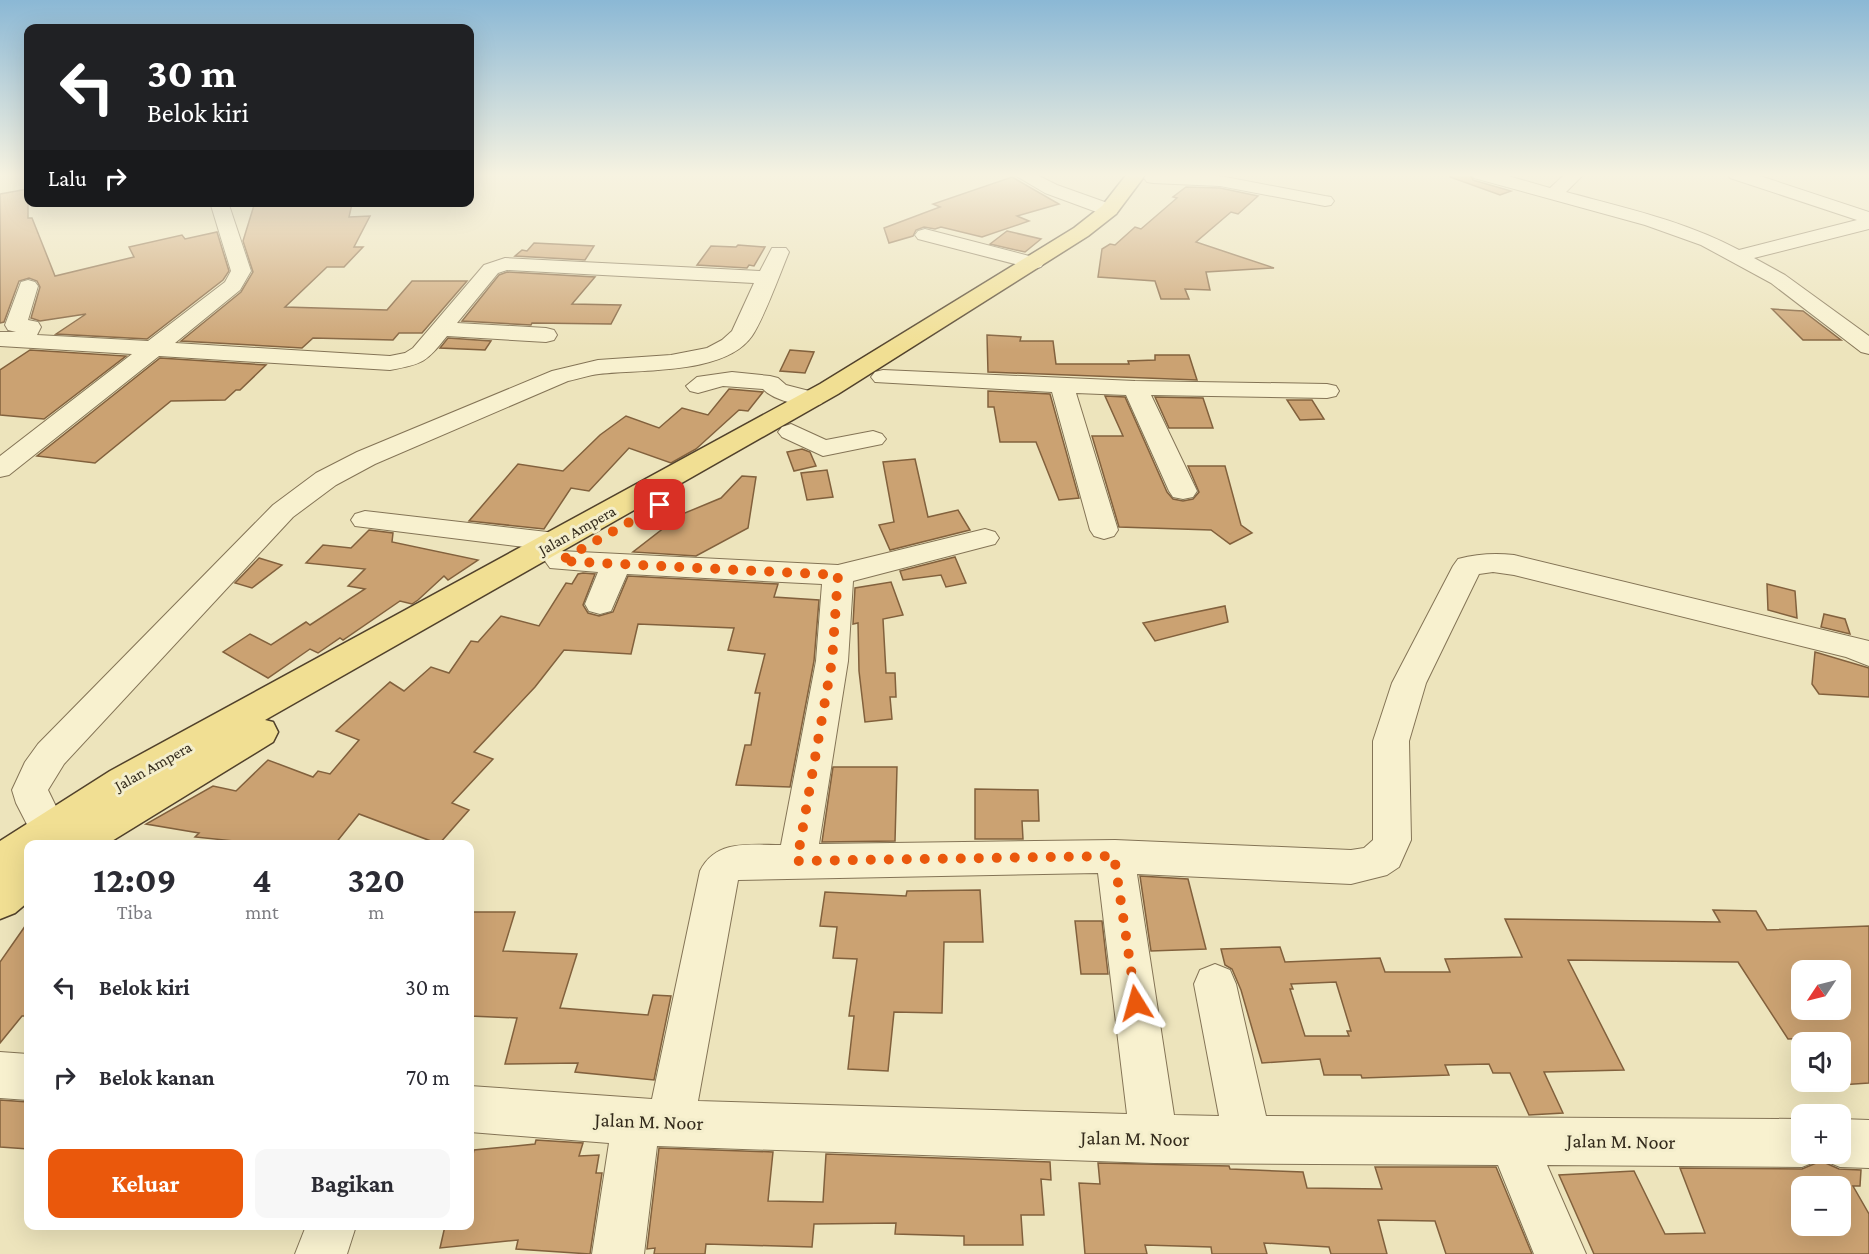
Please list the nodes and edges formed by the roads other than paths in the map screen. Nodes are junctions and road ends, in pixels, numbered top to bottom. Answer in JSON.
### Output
{"nodes":[{"id":1,"x":230,"y":233,"type":"edge"},
{"id":2,"x":1077,"y":233,"type":"edge"},
{"id":3,"x":1108,"y":233,"type":"edge"},
{"id":4,"x":1686,"y":233,"type":"edge"},
{"id":5,"x":1831,"y":233,"type":"edge"},
{"id":6,"x":925,"y":235,"type":"dead end"},
{"id":7,"x":779,"y":252,"type":"dead end"},
{"id":8,"x":1739,"y":256,"type":"junction"},
{"id":9,"x":1034,"y":263,"type":"junction"},
{"id":10,"x":767,"y":278,"type":"junction"},
{"id":11,"x":28,"y":286,"type":"dead end"},
{"id":12,"x":443,"y":328,"type":"junction"},
{"id":13,"x":546,"y":335,"type":"dead end"},
{"id":14,"x":11,"y":339,"type":"edge"},
{"id":15,"x":155,"y":348,"type":"junction"},
{"id":16,"x":1869,"y":348,"type":"edge"},
{"id":17,"x":974,"y":365,"type":"dead end"},
{"id":18,"x":882,"y":377,"type":"junction"},
{"id":19,"x":920,"y":379,"type":"junction"},
{"id":20,"x":1062,"y":385,"type":"junction"},
{"id":21,"x":698,"y":386,"type":"dead end"},
{"id":22,"x":1135,"y":388,"type":"junction"},
{"id":23,"x":1327,"y":391,"type":"dead end"},
{"id":24,"x":812,"y":399,"type":"junction"},
{"id":25,"x":791,"y":432,"type":"junction"},
{"id":26,"x":873,"y":439,"type":"dead end"},
{"id":27,"x":752,"y":443,"type":"junction"},
{"id":28,"x":0,"y":469,"type":"edge"},
{"id":29,"x":1183,"y":491,"type":"dead end"},
{"id":30,"x":365,"y":520,"type":"dead end"},
{"id":31,"x":1104,"y":530,"type":"dead end"},
{"id":32,"x":985,"y":538,"type":"dead end"},
{"id":33,"x":558,"y":551,"type":"junction"},
{"id":34,"x":616,"y":564,"type":"junction"},
{"id":35,"x":838,"y":575,"type":"junction"},
{"id":36,"x":600,"y":604,"type":"dead end"},
{"id":37,"x":1869,"y":654,"type":"edge"},
{"id":38,"x":48,"y":829,"type":"junction"},
{"id":39,"x":32,"y":840,"type":"edge"},
{"id":40,"x":81,"y":840,"type":"edge"},
{"id":41,"x":24,"y":846,"type":"edge"},
{"id":42,"x":1114,"y":856,"type":"junction"},
{"id":43,"x":797,"y":861,"type":"junction"},
{"id":44,"x":0,"y":862,"type":"edge"},
{"id":45,"x":24,"y":880,"type":"edge"},
{"id":46,"x":0,"y":900,"type":"edge"},
{"id":47,"x":1215,"y":984,"type":"dead end"},
{"id":48,"x":0,"y":1075,"type":"edge"},
{"id":49,"x":24,"y":1077,"type":"edge"},
{"id":50,"x":474,"y":1109,"type":"edge"},
{"id":51,"x":654,"y":1122,"type":"junction"},
{"id":52,"x":1154,"y":1139,"type":"junction"},
{"id":53,"x":1248,"y":1140,"type":"junction"},
{"id":54,"x":1512,"y":1140,"type":"junction"},
{"id":55,"x":1791,"y":1143,"type":"edge"},
{"id":56,"x":1851,"y":1143,"type":"edge"},
{"id":57,"x":1869,"y":1144,"type":"edge"},
{"id":58,"x":330,"y":1230,"type":"edge"},
{"id":59,"x":321,"y":1254,"type":"edge"},
{"id":60,"x":618,"y":1254,"type":"edge"},
{"id":61,"x":1560,"y":1254,"type":"edge"}],
"edges":[{"from":1,"to":15,"type":"street"},
{"from":2,"to":9,"type":"main road","name":"Jalan Ampera"},
{"from":3,"to":18,"type":"main road","name":"Jalan Ampera"},
{"from":4,"to":8,"type":"street"},
{"from":5,"to":8,"type":"street"},
{"from":6,"to":9,"type":"street"},
{"from":7,"to":10,"type":"street"},
{"from":8,"to":16,"type":"street"},
{"from":9,"to":24,"type":"main road","name":"Jalan Ampera"},
{"from":10,"to":12,"type":"street"},
{"from":10,"to":38,"type":"street"},
{"from":11,"to":14,"type":"street"},
{"from":12,"to":13,"type":"street"},
{"from":12,"to":15,"type":"street"},
{"from":14,"to":15,"type":"street"},
{"from":15,"to":28,"type":"street"},
{"from":17,"to":19,"type":"street"},
{"from":18,"to":19,"type":"street"},
{"from":18,"to":25,"type":"main road","name":"Jalan Ampera"},
{"from":19,"to":20,"type":"street"},
{"from":20,"to":22,"type":"street"},
{"from":20,"to":31,"type":"street"},
{"from":21,"to":24,"type":"street"},
{"from":22,"to":23,"type":"street"},
{"from":22,"to":29,"type":"street"},
{"from":24,"to":27,"type":"main road","name":"Jalan Ampera"},
{"from":25,"to":26,"type":"street"},
{"from":25,"to":27,"type":"main road","name":"Jalan Ampera"},
{"from":27,"to":33,"type":"main road","name":"Jalan Ampera"},
{"from":30,"to":33,"type":"street"},
{"from":32,"to":35,"type":"street"},
{"from":33,"to":34,"type":"street"},
{"from":33,"to":38,"type":"main road","name":"Jalan Ampera"},
{"from":33,"to":40,"type":"main road","name":"Jalan Ampera"},
{"from":34,"to":35,"type":"street"},
{"from":34,"to":36,"type":"street"},
{"from":35,"to":43,"type":"street"},
{"from":37,"to":42,"type":"street"},
{"from":38,"to":39,"type":"main road","name":"Jalan Ampera"},
{"from":41,"to":44,"type":"main road","name":"Jalan Ampera"},
{"from":42,"to":43,"type":"street"},
{"from":42,"to":52,"type":"street"},
{"from":43,"to":51,"type":"street"},
{"from":45,"to":46,"type":"main road"},
{"from":47,"to":53,"type":"street"},
{"from":48,"to":49,"type":"street"},
{"from":50,"to":51,"type":"street","name":"Jalan M. Noor"},
{"from":51,"to":52,"type":"street","name":"Jalan M. Noor"},
{"from":51,"to":60,"type":"street"},
{"from":52,"to":53,"type":"street","name":"Jalan M. Noor"},
{"from":53,"to":54,"type":"street","name":"Jalan M. Noor"},
{"from":54,"to":55,"type":"street","name":"Jalan M. Noor"},
{"from":54,"to":61,"type":"street"},
{"from":56,"to":57,"type":"street"},
{"from":58,"to":59,"type":"street"}]}
